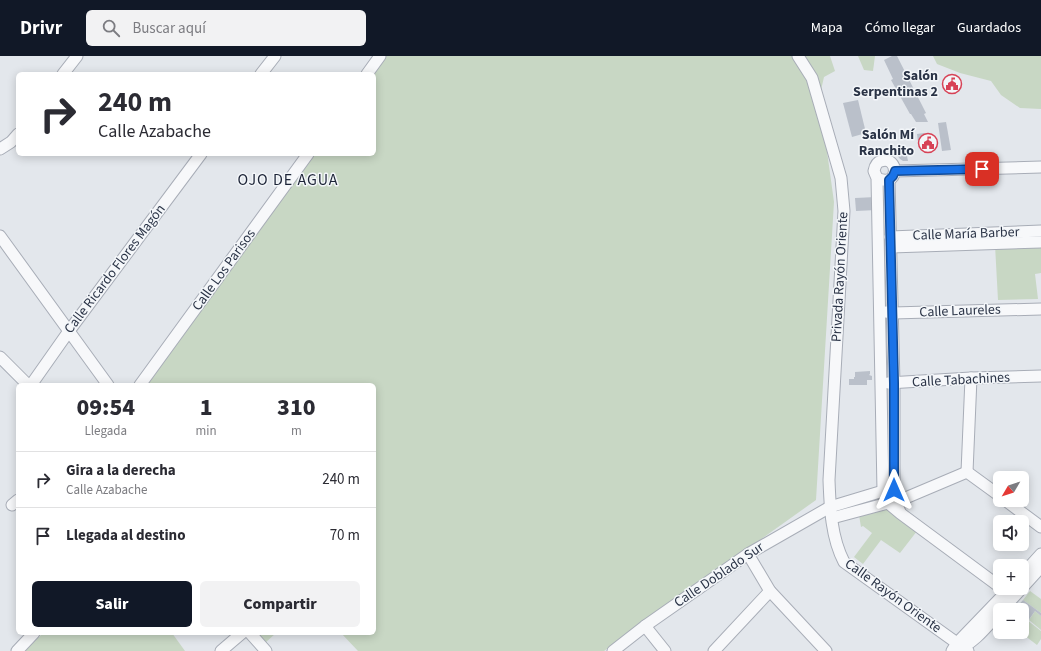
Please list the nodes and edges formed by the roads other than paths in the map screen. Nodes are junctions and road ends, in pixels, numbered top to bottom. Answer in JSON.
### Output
{"nodes":[{"id":1,"x":77,"y":56,"type":"edge"},
{"id":2,"x":275,"y":56,"type":"edge"},
{"id":3,"x":380,"y":56,"type":"edge"},
{"id":4,"x":798,"y":56,"type":"edge"},
{"id":5,"x":65,"y":72,"type":"edge"},
{"id":6,"x":263,"y":72,"type":"edge"},
{"id":7,"x":368,"y":72,"type":"edge"},
{"id":8,"x":16,"y":137,"type":"edge"},
{"id":9,"x":0,"y":149,"type":"edge"},
{"id":10,"x":200,"y":156,"type":"edge"},
{"id":11,"x":307,"y":156,"type":"edge"},
{"id":12,"x":1041,"y":167,"type":"edge"},
{"id":13,"x":892,"y":176,"type":"junction"},
{"id":14,"x":877,"y":178,"type":"junction"},
{"id":15,"x":1041,"y":231,"type":"edge"},
{"id":16,"x":0,"y":236,"type":"edge"},
{"id":17,"x":890,"y":242,"type":"junction"},
{"id":18,"x":1041,"y":242,"type":"edge"},
{"id":19,"x":1041,"y":309,"type":"edge"},
{"id":20,"x":880,"y":311,"type":"junction"},
{"id":21,"x":893,"y":313,"type":"junction"},
{"id":22,"x":69,"y":331,"type":"junction"},
{"id":23,"x":0,"y":357,"type":"edge"},
{"id":24,"x":1041,"y":376,"type":"edge"},
{"id":25,"x":971,"y":378,"type":"junction"},
{"id":26,"x":27,"y":383,"type":"edge"},
{"id":27,"x":30,"y":383,"type":"edge"},
{"id":28,"x":107,"y":383,"type":"edge"},
{"id":29,"x":141,"y":383,"type":"edge"},
{"id":30,"x":882,"y":383,"type":"junction"},
{"id":31,"x":894,"y":383,"type":"junction"},
{"id":32,"x":967,"y":472,"type":"junction"},
{"id":33,"x":888,"y":491,"type":"junction"},
{"id":34,"x":993,"y":491,"type":"edge"},
{"id":35,"x":892,"y":502,"type":"junction"},
{"id":36,"x":830,"y":507,"type":"junction"},
{"id":37,"x":1014,"y":507,"type":"edge"},
{"id":38,"x":832,"y":518,"type":"junction"},
{"id":39,"x":1041,"y":527,"type":"edge"},
{"id":40,"x":748,"y":554,"type":"junction"},
{"id":41,"x":1041,"y":554,"type":"edge"},
{"id":42,"x":1029,"y":567,"type":"edge"},
{"id":43,"x":1041,"y":567,"type":"edge"},
{"id":44,"x":1029,"y":575,"type":"edge"},
{"id":45,"x":993,"y":581,"type":"edge"},
{"id":46,"x":770,"y":591,"type":"junction"},
{"id":47,"x":1003,"y":595,"type":"edge"},
{"id":48,"x":993,"y":619,"type":"edge"},
{"id":49,"x":645,"y":626,"type":"junction"},
{"id":50,"x":32,"y":635,"type":"edge"},
{"id":51,"x":240,"y":635,"type":"edge"},
{"id":52,"x":252,"y":635,"type":"edge"},
{"id":53,"x":959,"y":648,"type":"edge"},
{"id":54,"x":17,"y":651,"type":"edge"},
{"id":55,"x":221,"y":651,"type":"edge"},
{"id":56,"x":266,"y":651,"type":"edge"},
{"id":57,"x":613,"y":651,"type":"edge"},
{"id":58,"x":664,"y":651,"type":"edge"},
{"id":59,"x":714,"y":651,"type":"edge"},
{"id":60,"x":826,"y":651,"type":"edge"}],
"edges":[{"from":1,"to":5,"type":"street"},
{"from":2,"to":6,"type":"street"},
{"from":3,"to":7,"type":"street"},
{"from":4,"to":36,"type":"street","name":"Privada Rayón Oriente"},
{"from":8,"to":9,"type":"street"},
{"from":10,"to":22,"type":"street","name":"Calle Ricardo Flores Magón"},
{"from":11,"to":29,"type":"street","name":"Calle Los Parisos"},
{"from":12,"to":13,"type":"street"},
{"from":13,"to":14,"type":"street"},
{"from":13,"to":14,"type":"street"},
{"from":13,"to":17,"type":"street"},
{"from":14,"to":20,"type":"street"},
{"from":15,"to":17,"type":"street","name":"Calle María Barber"},
{"from":16,"to":22,"type":"street"},
{"from":17,"to":18,"type":"street","name":"Calle María Barber"},
{"from":17,"to":21,"type":"street"},
{"from":19,"to":21,"type":"street","name":"Calle Laureles"},
{"from":20,"to":21,"type":"street","name":"Calle Laureles"},
{"from":20,"to":30,"type":"street"},
{"from":21,"to":31,"type":"street"},
{"from":22,"to":27,"type":"street","name":"Calle Ricardo Flores Magón"},
{"from":22,"to":28,"type":"street"},
{"from":23,"to":26,"type":"street"},
{"from":24,"to":25,"type":"street","name":"Calle Tabachines"},
{"from":25,"to":31,"type":"street","name":"Calle Tabachines"},
{"from":25,"to":32,"type":"street"},
{"from":30,"to":31,"type":"street","name":"Calle Tabachines"},
{"from":30,"to":33,"type":"street"},
{"from":31,"to":33,"type":"street"},
{"from":32,"to":34,"type":"street"},
{"from":32,"to":35,"type":"street"},
{"from":33,"to":35,"type":"street"},
{"from":33,"to":36,"type":"street","name":"Calle Doblado Sur"},
{"from":35,"to":38,"type":"street"},
{"from":35,"to":45,"type":"street"},
{"from":36,"to":38,"type":"street","name":"Calle Rayón Oriente"},
{"from":36,"to":40,"type":"street","name":"Calle Doblado Sur"},
{"from":37,"to":39,"type":"street"},
{"from":38,"to":53,"type":"street","name":"Calle Rayón Oriente"},
{"from":40,"to":46,"type":"street"},
{"from":40,"to":49,"type":"street","name":"Calle Doblado Sur"},
{"from":41,"to":42,"type":"street"},
{"from":43,"to":44,"type":"street"},
{"from":46,"to":59,"type":"street"},
{"from":46,"to":60,"type":"street"},
{"from":47,"to":53,"type":"street"},
{"from":48,"to":53,"type":"street"},
{"from":49,"to":57,"type":"street","name":"Calle Doblado Sur"},
{"from":49,"to":58,"type":"street"},
{"from":50,"to":54,"type":"street"},
{"from":51,"to":55,"type":"street"},
{"from":52,"to":56,"type":"street"}]}
